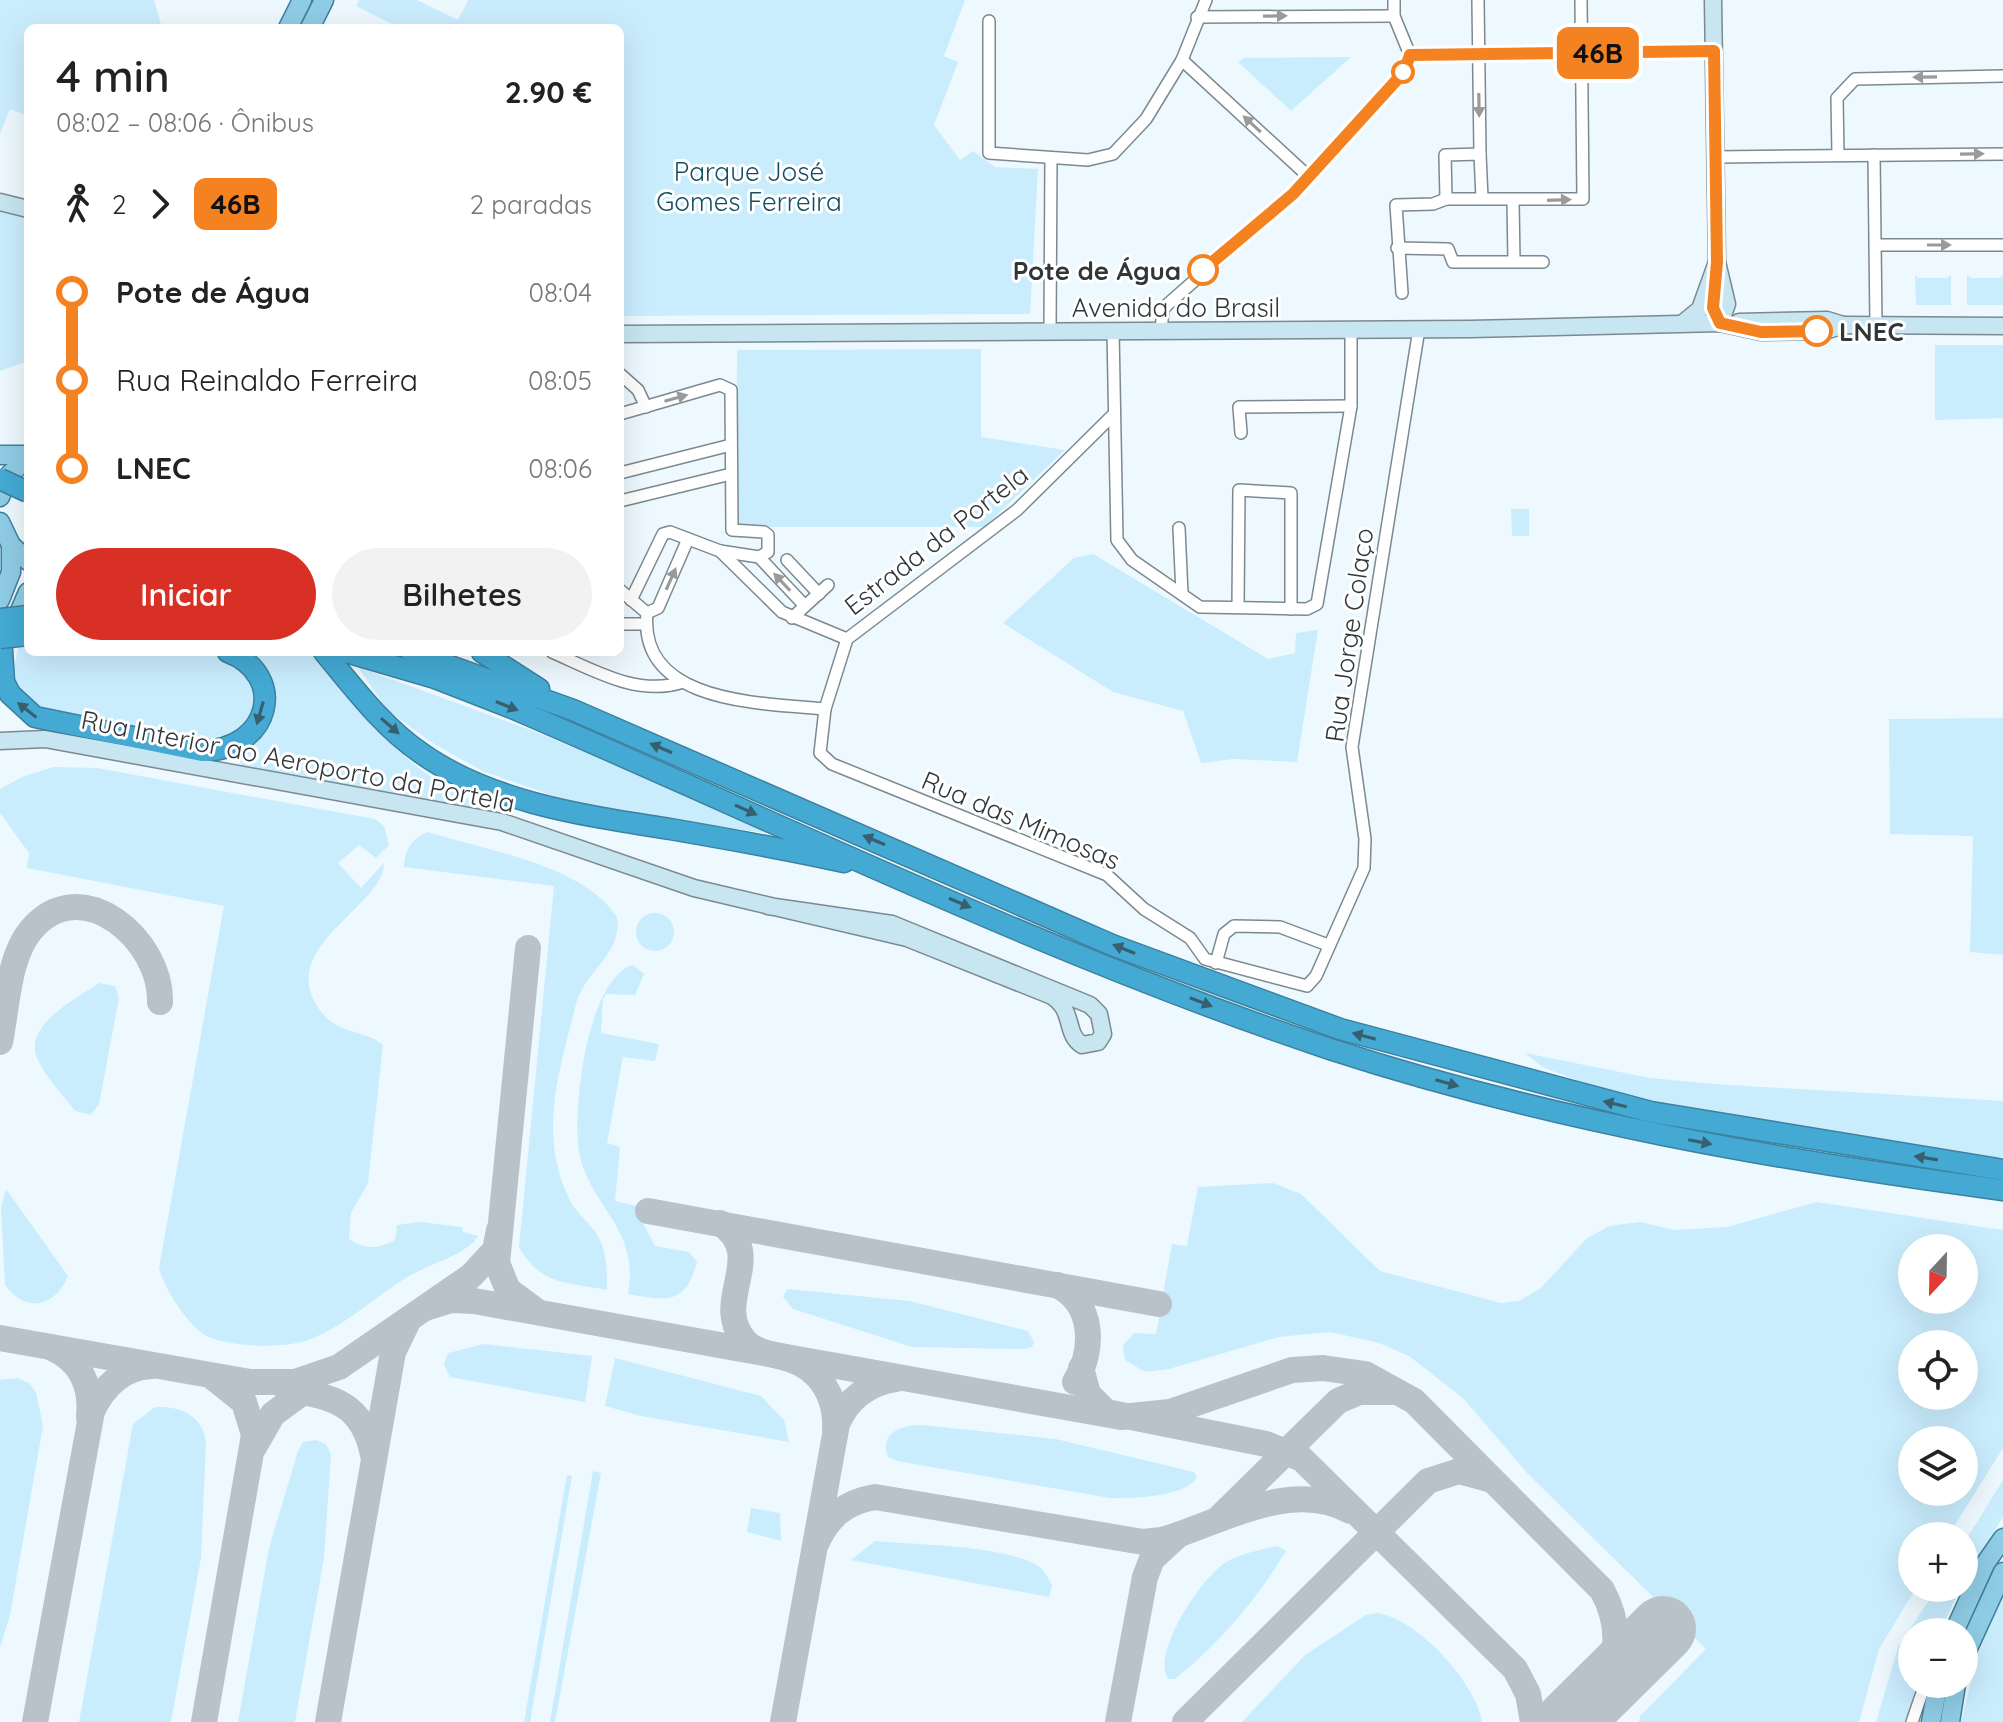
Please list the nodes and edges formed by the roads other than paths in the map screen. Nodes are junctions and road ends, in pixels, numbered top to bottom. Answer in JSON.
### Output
{"nodes":[{"id":1,"x":302,"y":0,"type":"edge"},
{"id":2,"x":324,"y":0,"type":"edge"},
{"id":3,"x":1206,"y":0,"type":"edge"},
{"id":4,"x":1394,"y":0,"type":"edge"},
{"id":5,"x":1478,"y":0,"type":"edge"},
{"id":6,"x":1581,"y":0,"type":"edge"},
{"id":7,"x":1713,"y":0,"type":"edge"},
{"id":8,"x":1394,"y":16,"type":"junction"},
{"id":9,"x":1197,"y":17,"type":"junction"},
{"id":10,"x":989,"y":21,"type":"dead end"},
{"id":11,"x":290,"y":24,"type":"edge"},
{"id":12,"x":312,"y":24,"type":"edge"},
{"id":13,"x":1714,"y":51,"type":"junction"},
{"id":14,"x":1582,"y":53,"type":"junction"},
{"id":15,"x":1479,"y":54,"type":"junction"},
{"id":16,"x":1410,"y":55,"type":"junction"},
{"id":17,"x":1182,"y":60,"type":"junction"},
{"id":18,"x":2003,"y":76,"type":"edge"},
{"id":19,"x":1480,"y":154,"type":"junction"},
{"id":20,"x":2003,"y":154,"type":"edge"},
{"id":21,"x":1838,"y":155,"type":"junction"},
{"id":22,"x":1874,"y":155,"type":"junction"},
{"id":23,"x":1715,"y":157,"type":"junction"},
{"id":24,"x":1051,"y":158,"type":"junction"},
{"id":25,"x":1309,"y":177,"type":"junction"},
{"id":26,"x":1482,"y":198,"type":"junction"},
{"id":27,"x":1446,"y":199,"type":"junction"},
{"id":28,"x":1513,"y":201,"type":"junction"},
{"id":29,"x":0,"y":202,"type":"edge"},
{"id":30,"x":24,"y":208,"type":"edge"},
{"id":31,"x":1876,"y":245,"type":"junction"},
{"id":32,"x":2003,"y":245,"type":"edge"},
{"id":33,"x":1397,"y":248,"type":"junction"},
{"id":34,"x":1514,"y":261,"type":"junction"},
{"id":35,"x":1543,"y":262,"type":"dead end"},
{"id":36,"x":1715,"y":270,"type":"junction"},
{"id":37,"x":1402,"y":293,"type":"dead end"},
{"id":38,"x":1677,"y":324,"type":"junction"},
{"id":39,"x":1726,"y":324,"type":"junction"},
{"id":40,"x":1876,"y":326,"type":"junction"},
{"id":41,"x":2003,"y":326,"type":"edge"},
{"id":42,"x":1419,"y":329,"type":"junction"},
{"id":43,"x":1351,"y":330,"type":"junction"},
{"id":44,"x":1050,"y":331,"type":"junction"},
{"id":45,"x":1113,"y":331,"type":"junction"},
{"id":46,"x":1161,"y":331,"type":"junction"},
{"id":47,"x":624,"y":334,"type":"edge"},
{"id":48,"x":624,"y":378,"type":"edge"},
{"id":49,"x":1351,"y":406,"type":"junction"},
{"id":50,"x":646,"y":407,"type":"junction"},
{"id":51,"x":624,"y":413,"type":"edge"},
{"id":52,"x":1114,"y":414,"type":"junction"},
{"id":53,"x":1241,"y":433,"type":"dead end"},
{"id":54,"x":731,"y":445,"type":"junction"},
{"id":55,"x":0,"y":455,"type":"edge"},
{"id":56,"x":24,"y":456,"type":"edge"},
{"id":57,"x":24,"y":460,"type":"edge"},
{"id":58,"x":624,"y":472,"type":"edge"},
{"id":59,"x":731,"y":474,"type":"junction"},
{"id":60,"x":0,"y":479,"type":"edge"},
{"id":61,"x":24,"y":490,"type":"edge"},
{"id":62,"x":0,"y":491,"type":"edge"},
{"id":63,"x":0,"y":497,"type":"edge"},
{"id":64,"x":624,"y":500,"type":"edge"},
{"id":65,"x":24,"y":501,"type":"edge"},
{"id":66,"x":0,"y":524,"type":"edge"},
{"id":67,"x":1179,"y":528,"type":"dead end"},
{"id":68,"x":688,"y":539,"type":"junction"},
{"id":69,"x":11,"y":545,"type":"junction"},
{"id":70,"x":720,"y":551,"type":"junction"},
{"id":71,"x":24,"y":557,"type":"edge"},
{"id":72,"x":759,"y":557,"type":"junction"},
{"id":73,"x":787,"y":560,"type":"dead end"},
{"id":74,"x":828,"y":585,"type":"dead end"},
{"id":75,"x":624,"y":594,"type":"edge"},
{"id":76,"x":819,"y":594,"type":"junction"},
{"id":77,"x":1182,"y":594,"type":"junction"},
{"id":78,"x":0,"y":600,"type":"edge"},
{"id":79,"x":24,"y":600,"type":"edge"},
{"id":80,"x":631,"y":600,"type":"junction"},
{"id":81,"x":805,"y":606,"type":"junction"},
{"id":82,"x":1238,"y":607,"type":"junction"},
{"id":83,"x":1291,"y":609,"type":"junction"},
{"id":84,"x":24,"y":616,"type":"edge"},
{"id":85,"x":647,"y":618,"type":"junction"},
{"id":86,"x":792,"y":618,"type":"junction"},
{"id":87,"x":0,"y":619,"type":"edge"},
{"id":88,"x":624,"y":623,"type":"edge"},
{"id":89,"x":24,"y":637,"type":"edge"},
{"id":90,"x":847,"y":639,"type":"junction"},
{"id":91,"x":1,"y":648,"type":"edge"},
{"id":92,"x":238,"y":656,"type":"edge"},
{"id":93,"x":338,"y":656,"type":"edge"},
{"id":94,"x":422,"y":656,"type":"edge"},
{"id":95,"x":488,"y":656,"type":"edge"},
{"id":96,"x":562,"y":656,"type":"edge"},
{"id":97,"x":683,"y":682,"type":"junction"},
{"id":98,"x":825,"y":709,"type":"junction"},
{"id":99,"x":573,"y":710,"type":"junction"},
{"id":100,"x":0,"y":741,"type":"edge"},
{"id":101,"x":832,"y":764,"type":"joint"},
{"id":102,"x":888,"y":872,"type":"junction"},
{"id":103,"x":768,"y":906,"type":"junction"},
{"id":104,"x":1328,"y":945,"type":"junction"},
{"id":105,"x":1216,"y":963,"type":"junction"},
{"id":106,"x":1311,"y":985,"type":"joint"},
{"id":107,"x":1101,"y":1022,"type":"junction"},
{"id":108,"x":1072,"y":1028,"type":"junction"},
{"id":109,"x":2003,"y":1170,"type":"edge"},
{"id":110,"x":1941,"y":1182,"type":"junction"},
{"id":111,"x":2003,"y":1190,"type":"edge"},
{"id":112,"x":2003,"y":1198,"type":"edge"},
{"id":113,"x":2003,"y":1538,"type":"edge"},
{"id":114,"x":2003,"y":1572,"type":"edge"},
{"id":115,"x":1978,"y":1581,"type":"edge"},
{"id":116,"x":1978,"y":1626,"type":"edge"},
{"id":117,"x":1920,"y":1698,"type":"edge"},
{"id":118,"x":1935,"y":1698,"type":"edge"},
{"id":119,"x":1954,"y":1698,"type":"edge"},
{"id":120,"x":1912,"y":1722,"type":"edge"},
{"id":121,"x":1931,"y":1722,"type":"edge"},
{"id":122,"x":1950,"y":1722,"type":"edge"}],
"edges":[{"from":1,"to":11,"type":"main road"},
{"from":2,"to":12,"type":"main road"},
{"from":3,"to":9,"type":"street"},
{"from":4,"to":8,"type":"street"},
{"from":5,"to":15,"type":"street"},
{"from":6,"to":14,"type":"street"},
{"from":7,"to":13,"type":"street"},
{"from":9,"to":8,"type":"street","one_way":true},
{"from":8,"to":16,"type":"street"},
{"from":9,"to":17,"type":"street"},
{"from":10,"to":24,"type":"street"},
{"from":13,"to":14,"type":"street"},
{"from":13,"to":23,"type":"street"},
{"from":14,"to":15,"type":"street"},
{"from":28,"to":14,"type":"street","one_way":true},
{"from":15,"to":16,"type":"street"},
{"from":15,"to":19,"type":"street","one_way":true},
{"from":16,"to":25,"type":"street"},
{"from":17,"to":24,"type":"street"},
{"from":25,"to":17,"type":"street","one_way":true},
{"from":18,"to":21,"type":"street","one_way":true},
{"from":19,"to":26,"type":"street"},
{"from":19,"to":27,"type":"street"},
{"from":22,"to":20,"type":"street","one_way":true},
{"from":21,"to":22,"type":"street"},
{"from":21,"to":23,"type":"street"},
{"from":22,"to":31,"type":"street"},
{"from":23,"to":36,"type":"street"},
{"from":24,"to":44,"type":"street"},
{"from":25,"to":46,"type":"street"},
{"from":26,"to":27,"type":"street"},
{"from":26,"to":28,"type":"street"},
{"from":27,"to":33,"type":"street"},
{"from":28,"to":34,"type":"street"},
{"from":29,"to":30,"type":"street"},
{"from":31,"to":32,"type":"street","one_way":true},
{"from":31,"to":40,"type":"street"},
{"from":33,"to":34,"type":"street"},
{"from":33,"to":37,"type":"street"},
{"from":34,"to":35,"type":"street"},
{"from":36,"to":38,"type":"street"},
{"from":36,"to":39,"type":"street"},
{"from":38,"to":39,"type":"street","name":"Avenida do Brasil"},
{"from":38,"to":42,"type":"street","name":"Avenida do Brasil"},
{"from":39,"to":40,"type":"street","name":"Avenida do Brasil"},
{"from":40,"to":41,"type":"street","name":"Avenida do Brasil"},
{"from":42,"to":43,"type":"street","name":"Avenida do Brasil"},
{"from":42,"to":104,"type":"street","name":"Rua Jorge Colaço"},
{"from":43,"to":46,"type":"street","name":"Avenida do Brasil"},
{"from":43,"to":49,"type":"street"},
{"from":44,"to":45,"type":"street","name":"Avenida do Brasil"},
{"from":44,"to":47,"type":"street","name":"Avenida do Brasil"},
{"from":45,"to":46,"type":"street","name":"Avenida do Brasil"},
{"from":45,"to":52,"type":"street"},
{"from":48,"to":50,"type":"street"},
{"from":49,"to":53,"type":"street"},
{"from":49,"to":83,"type":"street"},
{"from":50,"to":51,"type":"street"},
{"from":50,"to":54,"type":"street","one_way":true},
{"from":52,"to":77,"type":"street"},
{"from":52,"to":90,"type":"street","name":"Estrada da Portela"},
{"from":54,"to":58,"type":"street"},
{"from":54,"to":59,"type":"street"},
{"from":55,"to":56,"type":"main road"},
{"from":57,"to":63,"type":"main road"},
{"from":59,"to":64,"type":"street"},
{"from":59,"to":72,"type":"street"},
{"from":60,"to":61,"type":"highway","bridge":true},
{"from":62,"to":65,"type":"highway"},
{"from":66,"to":69,"type":"main road"},
{"from":67,"to":77,"type":"street"},
{"from":68,"to":70,"type":"street"},
{"from":68,"to":80,"type":"street"},
{"from":85,"to":68,"type":"street","one_way":true},
{"from":69,"to":71,"type":"main road"},
{"from":69,"to":78,"type":"main road"},
{"from":70,"to":72,"type":"street"},
{"from":70,"to":86,"type":"street"},
{"from":81,"to":72,"type":"street","one_way":true},
{"from":73,"to":76,"type":"street"},
{"from":74,"to":76,"type":"street"},
{"from":75,"to":80,"type":"street"},
{"from":76,"to":81,"type":"street"},
{"from":77,"to":82,"type":"street"},
{"from":79,"to":91,"type":"main road"},
{"from":80,"to":85,"type":"street"},
{"from":81,"to":86,"type":"street"},
{"from":82,"to":83,"type":"street"},
{"from":82,"to":83,"type":"street"},
{"from":84,"to":87,"type":"highway","bridge":true},
{"from":85,"to":88,"type":"street"},
{"from":85,"to":97,"type":"street"},
{"from":86,"to":90,"type":"street"},
{"from":89,"to":91,"type":"highway","bridge":true},
{"from":90,"to":98,"type":"street","name":"Estrada da Portela"},
{"from":92,"to":91,"type":"highway","one_way":true},
{"from":93,"to":102,"type":"highway","one_way":true},
{"from":93,"to":102,"type":"highway","one_way":true},
{"from":94,"to":99,"type":"highway"},
{"from":95,"to":99,"type":"highway"},
{"from":96,"to":97,"type":"street"},
{"from":97,"to":98,"type":"street"},
{"from":98,"to":101,"type":"street","name":"Estrada da Portela"},
{"from":109,"to":99,"type":"highway","one_way":true},
{"from":100,"to":103,"type":"street","name":"Rua Interior ao Aeroporto da Portela"},
{"from":101,"to":105,"type":"street","name":"Rua das Mimosas"},
{"from":102,"to":110,"type":"highway","one_way":true},
{"from":103,"to":107,"type":"street"},
{"from":103,"to":108,"type":"street"},
{"from":104,"to":105,"type":"street"},
{"from":104,"to":106,"type":"street","name":"Rua Jorge Colaço"},
{"from":105,"to":106,"type":"street","name":"Rua das Mimosas"},
{"from":107,"to":108,"type":"street"},
{"from":107,"to":108,"type":"street"},
{"from":110,"to":111,"type":"highway"},
{"from":110,"to":112,"type":"highway"},
{"from":113,"to":115,"type":"main road"},
{"from":114,"to":116,"type":"main road"},
{"from":117,"to":120,"type":"street"},
{"from":118,"to":121,"type":"main road"},
{"from":119,"to":122,"type":"main road"}]}
